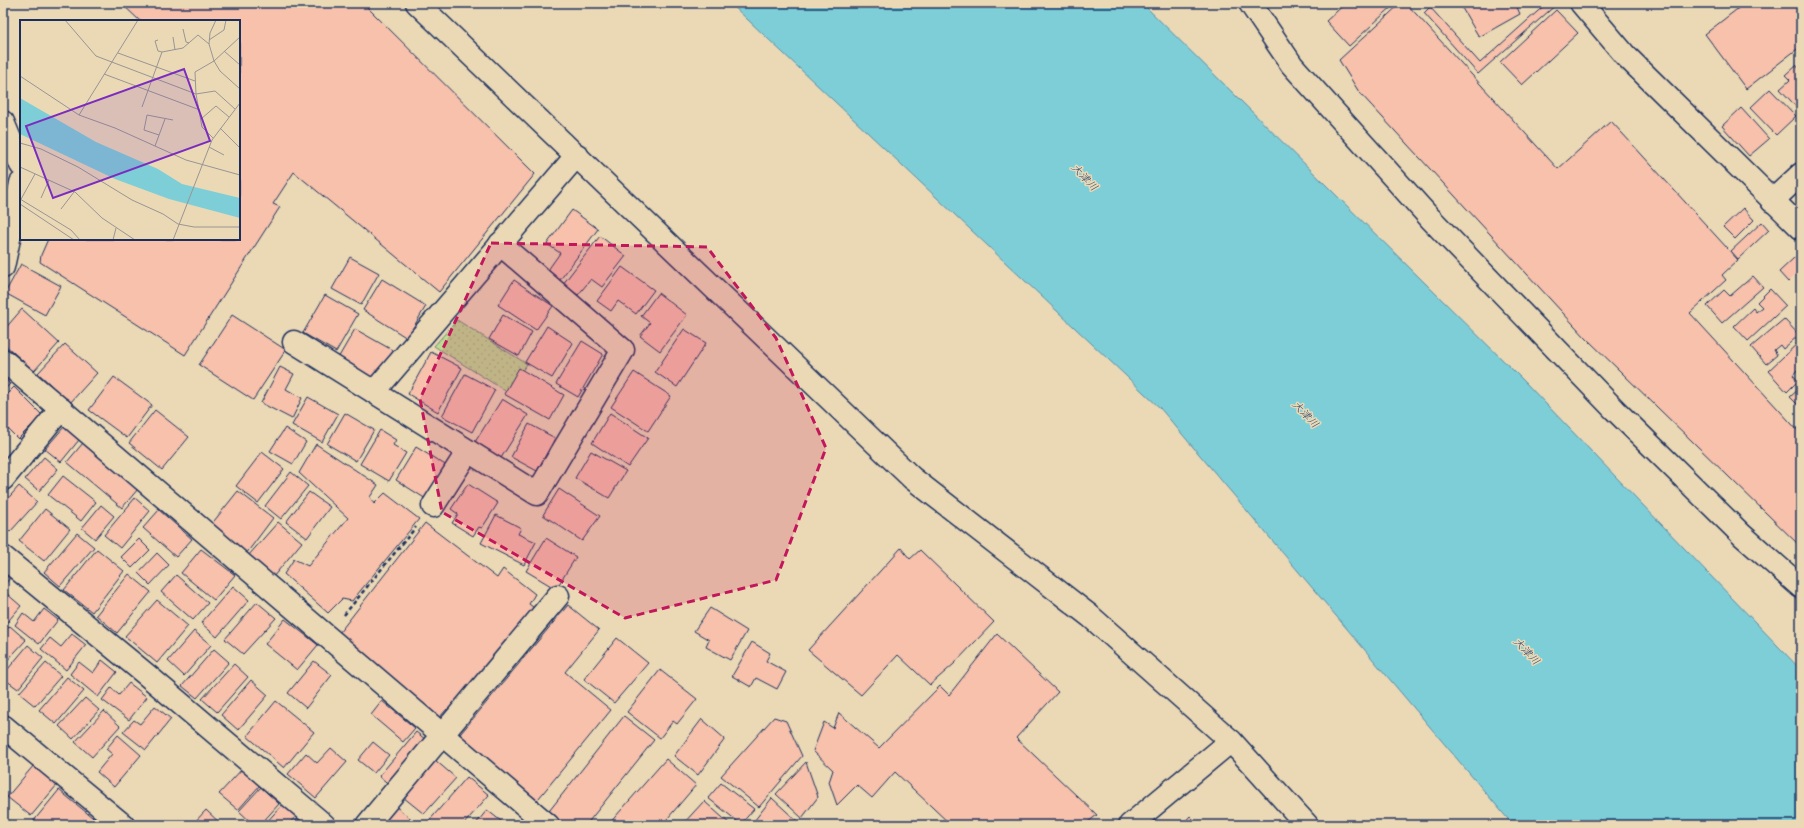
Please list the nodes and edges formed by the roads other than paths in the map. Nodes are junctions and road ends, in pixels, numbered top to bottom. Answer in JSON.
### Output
{"nodes":[{"id":1,"x":417,"y":3,"type":"edge"},
{"id":2,"x":1250,"y":3,"type":"edge"},
{"id":3,"x":1581,"y":3,"type":"edge"},
{"id":4,"x":3,"y":122,"type":"edge"},
{"id":5,"x":577,"y":155,"type":"junction"},
{"id":6,"x":20,"y":163,"type":"edge"},
{"id":7,"x":1801,"y":174,"type":"edge"},
{"id":8,"x":20,"y":187,"type":"edge"},
{"id":9,"x":1772,"y":201,"type":"junction"},
{"id":10,"x":1801,"y":228,"type":"edge"},
{"id":11,"x":500,"y":244,"type":"junction"},
{"id":12,"x":4,"y":255,"type":"edge"},
{"id":13,"x":294,"y":342,"type":"dead end"},
{"id":14,"x":3,"y":360,"type":"edge"},
{"id":15,"x":374,"y":392,"type":"junction"},
{"id":16,"x":61,"y":410,"type":"junction"},
{"id":17,"x":468,"y":451,"type":"junction"},
{"id":18,"x":3,"y":479,"type":"edge"},
{"id":19,"x":432,"y":506,"type":"road end"},
{"id":20,"x":3,"y":558,"type":"edge"},
{"id":21,"x":1801,"y":588,"type":"edge"},
{"id":22,"x":558,"y":596,"type":"dead end"},
{"id":23,"x":3,"y":726,"type":"edge"},
{"id":24,"x":444,"y":734,"type":"junction"},
{"id":25,"x":1231,"y":741,"type":"junction"},
{"id":26,"x":123,"y":825,"type":"edge"},
{"id":27,"x":324,"y":825,"type":"edge"},
{"id":28,"x":367,"y":825,"type":"edge"},
{"id":29,"x":548,"y":825,"type":"edge"},
{"id":30,"x":1130,"y":825,"type":"edge"},
{"id":31,"x":1307,"y":825,"type":"edge"}],
"edges":[{"from":1,"to":5,"type":"street"},
{"from":2,"to":21,"type":"street"},
{"from":3,"to":9,"type":"street"},
{"from":4,"to":6,"type":"street"},
{"from":5,"to":11,"type":"street"},
{"from":5,"to":25,"type":"street"},
{"from":7,"to":9,"type":"street"},
{"from":8,"to":12,"type":"street"},
{"from":9,"to":10,"type":"street"},
{"from":11,"to":15,"type":"street"},
{"from":11,"to":17,"type":"street"},
{"from":13,"to":15,"type":"street"},
{"from":14,"to":16,"type":"street"},
{"from":15,"to":17,"type":"street"},
{"from":16,"to":18,"type":"street"},
{"from":16,"to":24,"type":"street"},
{"from":17,"to":19,"type":"street"},
{"from":20,"to":27,"type":"street"},
{"from":22,"to":24,"type":"street"},
{"from":23,"to":26,"type":"street"},
{"from":24,"to":28,"type":"street"},
{"from":24,"to":29,"type":"street"},
{"from":25,"to":30,"type":"street"},
{"from":25,"to":31,"type":"street"}]}
